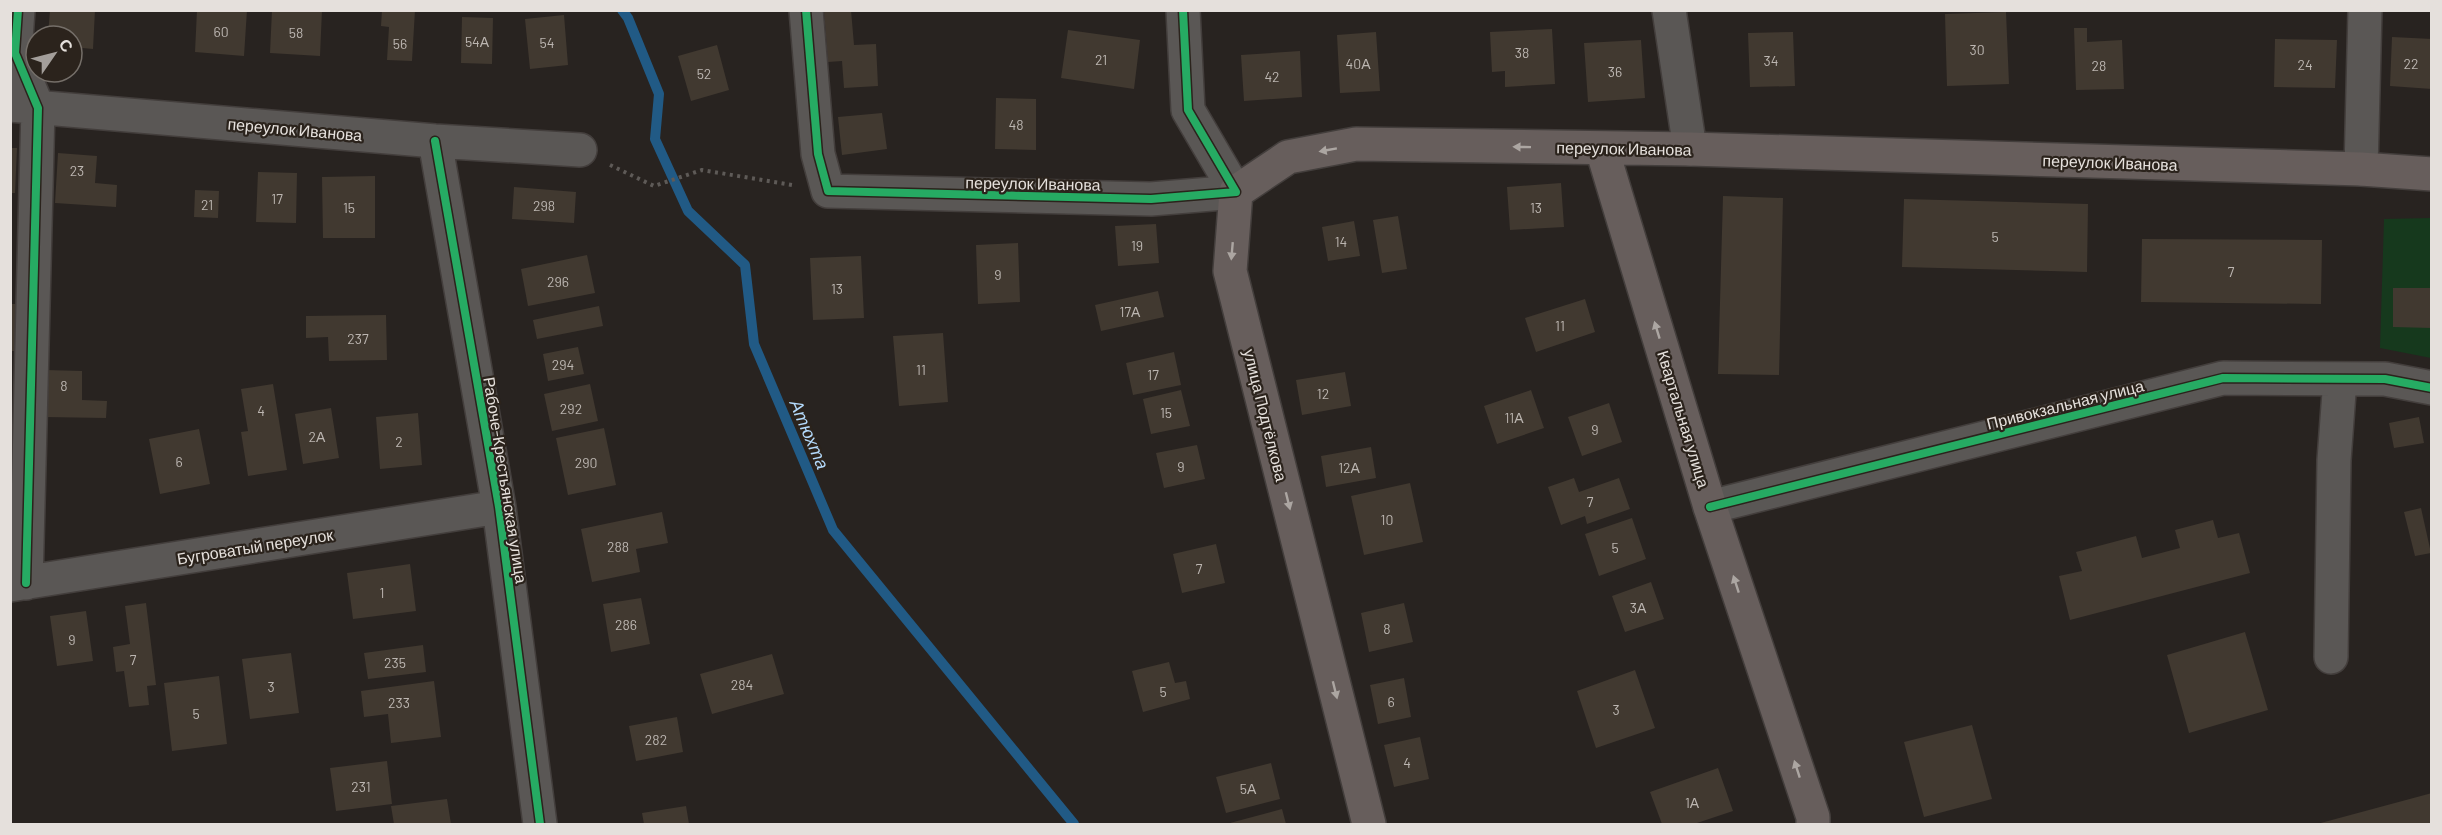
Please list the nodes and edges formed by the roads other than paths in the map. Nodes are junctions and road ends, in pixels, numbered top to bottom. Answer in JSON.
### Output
{"nodes":[{"id":1,"x":18,"y":10,"type":"edge"},
{"id":2,"x":806,"y":10,"type":"edge"},
{"id":3,"x":1183,"y":10,"type":"edge"},
{"id":4,"x":1669,"y":10,"type":"edge"},
{"id":5,"x":2365,"y":10,"type":"edge"},
{"id":6,"x":24,"y":106,"type":"edge"},
{"id":7,"x":435,"y":141,"type":"junction"},
{"id":8,"x":1602,"y":148,"type":"junction"},
{"id":9,"x":1690,"y":149,"type":"junction"},
{"id":10,"x":580,"y":150,"type":"road end"},
{"id":11,"x":2361,"y":169,"type":"junction"},
{"id":12,"x":2432,"y":174,"type":"edge"},
{"id":13,"x":1236,"y":192,"type":"junction"},
{"id":14,"x":2340,"y":379,"type":"junction"},
{"id":15,"x":2432,"y":388,"type":"edge"},
{"id":16,"x":500,"y":507,"type":"junction"},
{"id":17,"x":1710,"y":507,"type":"junction"},
{"id":18,"x":18,"y":584,"type":"edge"},
{"id":19,"x":2331,"y":657,"type":"dead end"},
{"id":20,"x":540,"y":825,"type":"edge"},
{"id":21,"x":1369,"y":825,"type":"edge"},
{"id":22,"x":1813,"y":825,"type":"edge"}],
"edges":[{"from":1,"to":6,"type":"street"},
{"from":2,"to":13,"type":"street","name":"переулок Иванова"},
{"from":3,"to":13,"type":"street"},
{"from":4,"to":9,"type":"street"},
{"from":5,"to":11,"type":"street"},
{"from":6,"to":7,"type":"street","name":"переулок Иванова"},
{"from":6,"to":18,"type":"street"},
{"from":7,"to":10,"type":"street","name":"переулок Иванова"},
{"from":7,"to":16,"type":"street","name":"Рабоче-Крестьянская улица"},
{"from":8,"to":9,"type":"main road","name":"переулок Иванова"},
{"from":8,"to":13,"type":"main road","name":"переулок Иванова","one_way":true},
{"from":17,"to":8,"type":"main road","name":"Квартальная улица","one_way":true},
{"from":9,"to":11,"type":"main road","name":"переулок Иванова"},
{"from":11,"to":12,"type":"main road","name":"переулок Иванова"},
{"from":13,"to":21,"type":"main road","name":"улица Подтёлкова","one_way":true},
{"from":14,"to":15,"type":"street","name":"Привокзальная улица"},
{"from":14,"to":17,"type":"street","name":"Привокзальная улица"},
{"from":14,"to":19,"type":"street"},
{"from":16,"to":18,"type":"street","name":"Бугроватый переулок"},
{"from":16,"to":20,"type":"street","name":"Рабоче-Крестьянская улица"},
{"from":22,"to":17,"type":"main road","name":"Квартальная улица","one_way":true}]}
